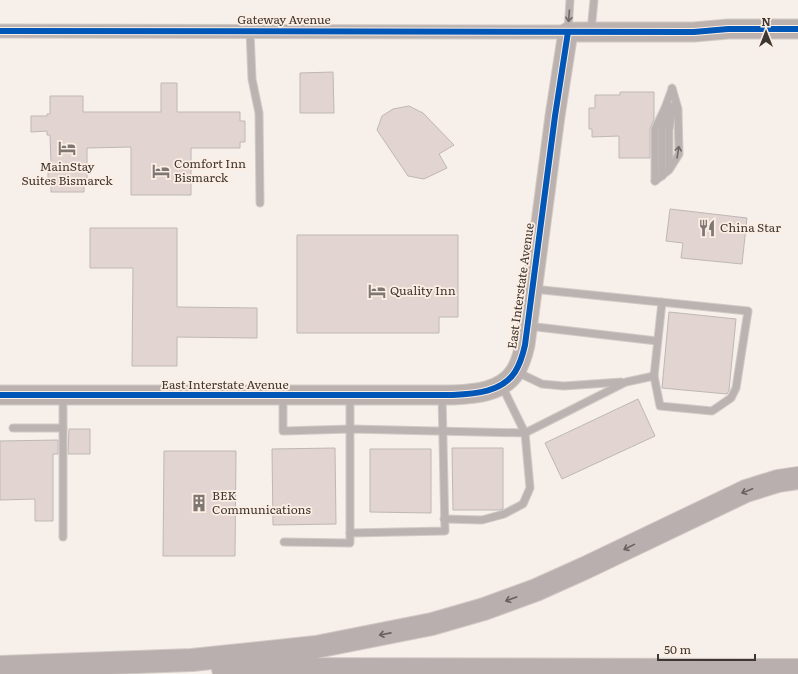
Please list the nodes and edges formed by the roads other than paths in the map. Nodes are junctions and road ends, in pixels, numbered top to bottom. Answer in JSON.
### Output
{"nodes":[{"id":1,"x":570,"y":0,"type":"edge"},
{"id":2,"x":594,"y":0,"type":"edge"},
{"id":3,"x":798,"y":29,"type":"edge"},
{"id":4,"x":0,"y":31,"type":"edge"},
{"id":5,"x":250,"y":31,"type":"junction"},
{"id":6,"x":591,"y":31,"type":"junction"},
{"id":7,"x":568,"y":32,"type":"junction"},
{"id":8,"x":672,"y":88,"type":"junction"},
{"id":9,"x":662,"y":176,"type":"junction"},
{"id":10,"x":260,"y":202,"type":"dead end"},
{"id":11,"x":533,"y":288,"type":"junction"},
{"id":12,"x":662,"y":302,"type":"junction"},
{"id":13,"x":528,"y":326,"type":"junction"},
{"id":14,"x":657,"y":341,"type":"junction"},
{"id":15,"x":516,"y":371,"type":"junction"},
{"id":16,"x":654,"y":376,"type":"junction"},
{"id":17,"x":626,"y":382,"type":"junction"},
{"id":18,"x":501,"y":385,"type":"junction"},
{"id":19,"x":0,"y":395,"type":"edge"},
{"id":20,"x":63,"y":395,"type":"junction"},
{"id":21,"x":442,"y":395,"type":"junction"},
{"id":22,"x":283,"y":396,"type":"junction"},
{"id":23,"x":350,"y":396,"type":"junction"},
{"id":24,"x":13,"y":428,"type":"dead end"},
{"id":25,"x":63,"y":428,"type":"junction"},
{"id":26,"x":351,"y":429,"type":"junction"},
{"id":27,"x":443,"y":431,"type":"junction"},
{"id":28,"x":525,"y":433,"type":"junction"},
{"id":29,"x":798,"y":472,"type":"edge"},
{"id":30,"x":788,"y":480,"type":"edge"},
{"id":31,"x":444,"y":519,"type":"junction"},
{"id":32,"x":350,"y":533,"type":"junction"},
{"id":33,"x":63,"y":537,"type":"dead end"},
{"id":34,"x":284,"y":542,"type":"dead end"},
{"id":35,"x":0,"y":668,"type":"edge"},
{"id":36,"x":798,"y":670,"type":"edge"}],
"edges":[{"from":1,"to":7,"type":"lane","one_way":true},
{"from":2,"to":6,"type":"lane"},
{"from":3,"to":6,"type":"street"},
{"from":4,"to":5,"type":"street","name":"Gateway Avenue"},
{"from":5,"to":7,"type":"street","name":"Gateway Avenue"},
{"from":5,"to":10,"type":"lane"},
{"from":6,"to":7,"type":"street"},
{"from":7,"to":11,"type":"street","name":"East Interstate Avenue"},
{"from":8,"to":9,"type":"lane"},
{"from":9,"to":8,"type":"lane","one_way":true},
{"from":8,"to":9,"type":"lane"},
{"from":11,"to":12,"type":"lane"},
{"from":11,"to":13,"type":"street","name":"East Interstate Avenue"},
{"from":12,"to":14,"type":"lane"},
{"from":12,"to":16,"type":"lane"},
{"from":13,"to":14,"type":"lane"},
{"from":13,"to":15,"type":"street","name":"East Interstate Avenue"},
{"from":14,"to":16,"type":"lane"},
{"from":15,"to":17,"type":"lane"},
{"from":15,"to":18,"type":"street","name":"East Interstate Avenue"},
{"from":16,"to":17,"type":"lane"},
{"from":17,"to":28,"type":"lane"},
{"from":18,"to":21,"type":"street","name":"East Interstate Avenue"},
{"from":18,"to":28,"type":"lane"},
{"from":19,"to":20,"type":"street","name":"East Interstate Avenue"},
{"from":20,"to":22,"type":"street","name":"East Interstate Avenue"},
{"from":20,"to":25,"type":"lane"},
{"from":21,"to":23,"type":"street","name":"East Interstate Avenue"},
{"from":21,"to":27,"type":"lane"},
{"from":22,"to":23,"type":"street","name":"East Interstate Avenue"},
{"from":22,"to":26,"type":"lane"},
{"from":23,"to":26,"type":"lane"},
{"from":24,"to":25,"type":"lane"},
{"from":25,"to":33,"type":"lane"},
{"from":26,"to":27,"type":"lane"},
{"from":26,"to":32,"type":"lane"},
{"from":27,"to":28,"type":"lane"},
{"from":27,"to":31,"type":"lane"},
{"from":28,"to":31,"type":"lane"},
{"from":29,"to":30,"type":"highway"},
{"from":30,"to":35,"type":"highway","one_way":true},
{"from":31,"to":32,"type":"lane"},
{"from":32,"to":34,"type":"lane"},
{"from":35,"to":36,"type":"highway"}]}
